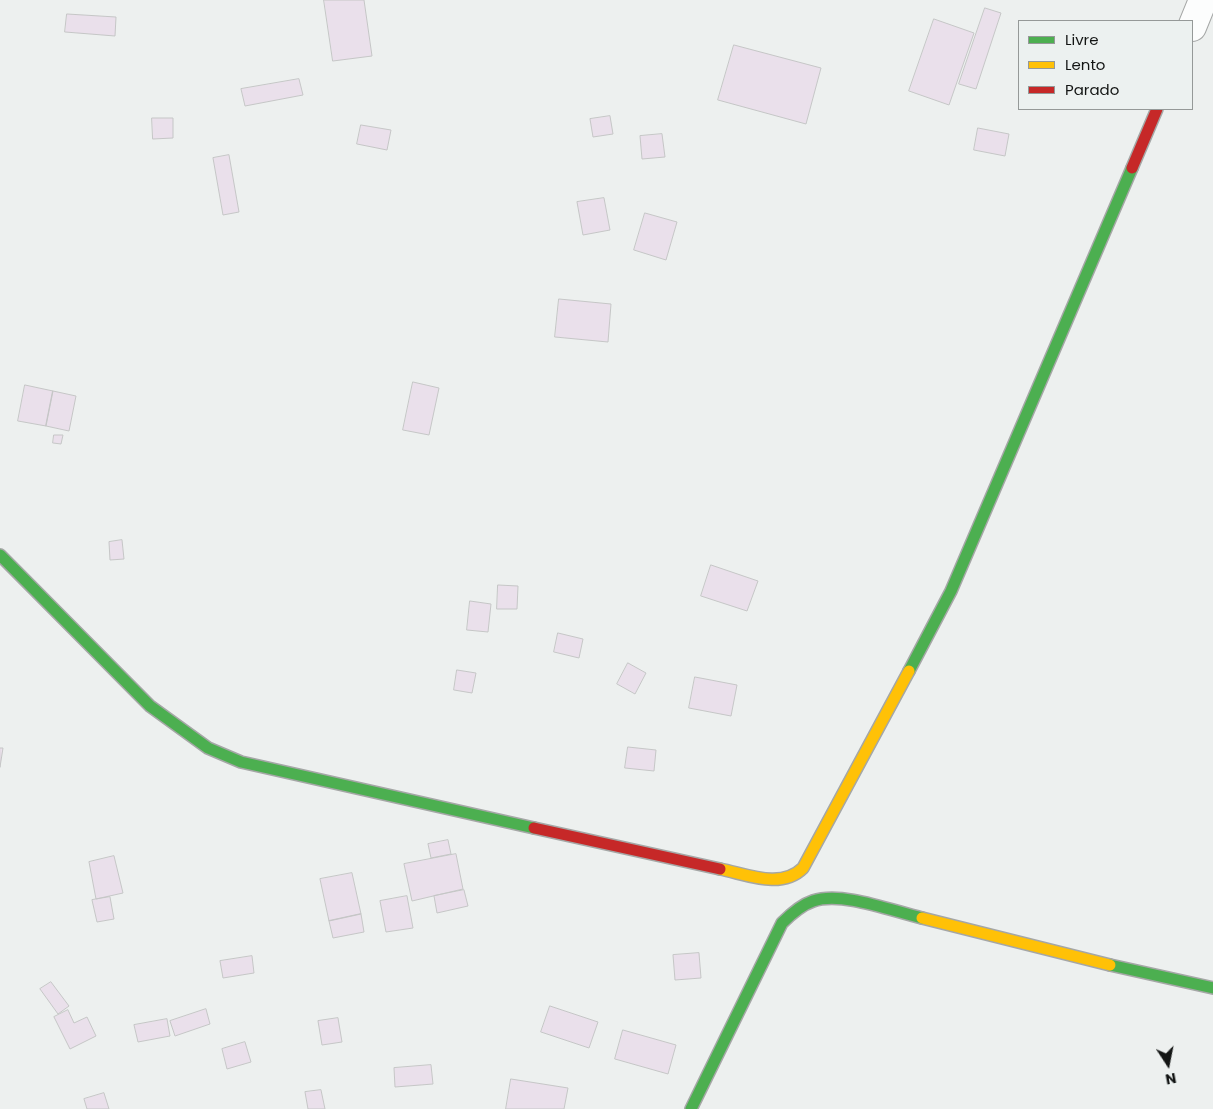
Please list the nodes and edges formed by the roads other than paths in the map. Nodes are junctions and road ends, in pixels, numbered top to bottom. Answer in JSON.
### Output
{"nodes":[{"id":1,"x":1203,"y":0,"type":"edge"},
{"id":2,"x":1193,"y":25,"type":"edge"},
{"id":3,"x":1157,"y":110,"type":"edge"},
{"id":4,"x":0,"y":555,"type":"edge"},
{"id":5,"x":1213,"y":988,"type":"edge"},
{"id":6,"x":691,"y":1109,"type":"edge"}],
"edges":[{"from":1,"to":2,"type":"street"},
{"from":3,"to":4,"type":"street"},
{"from":5,"to":6,"type":"street"}]}
